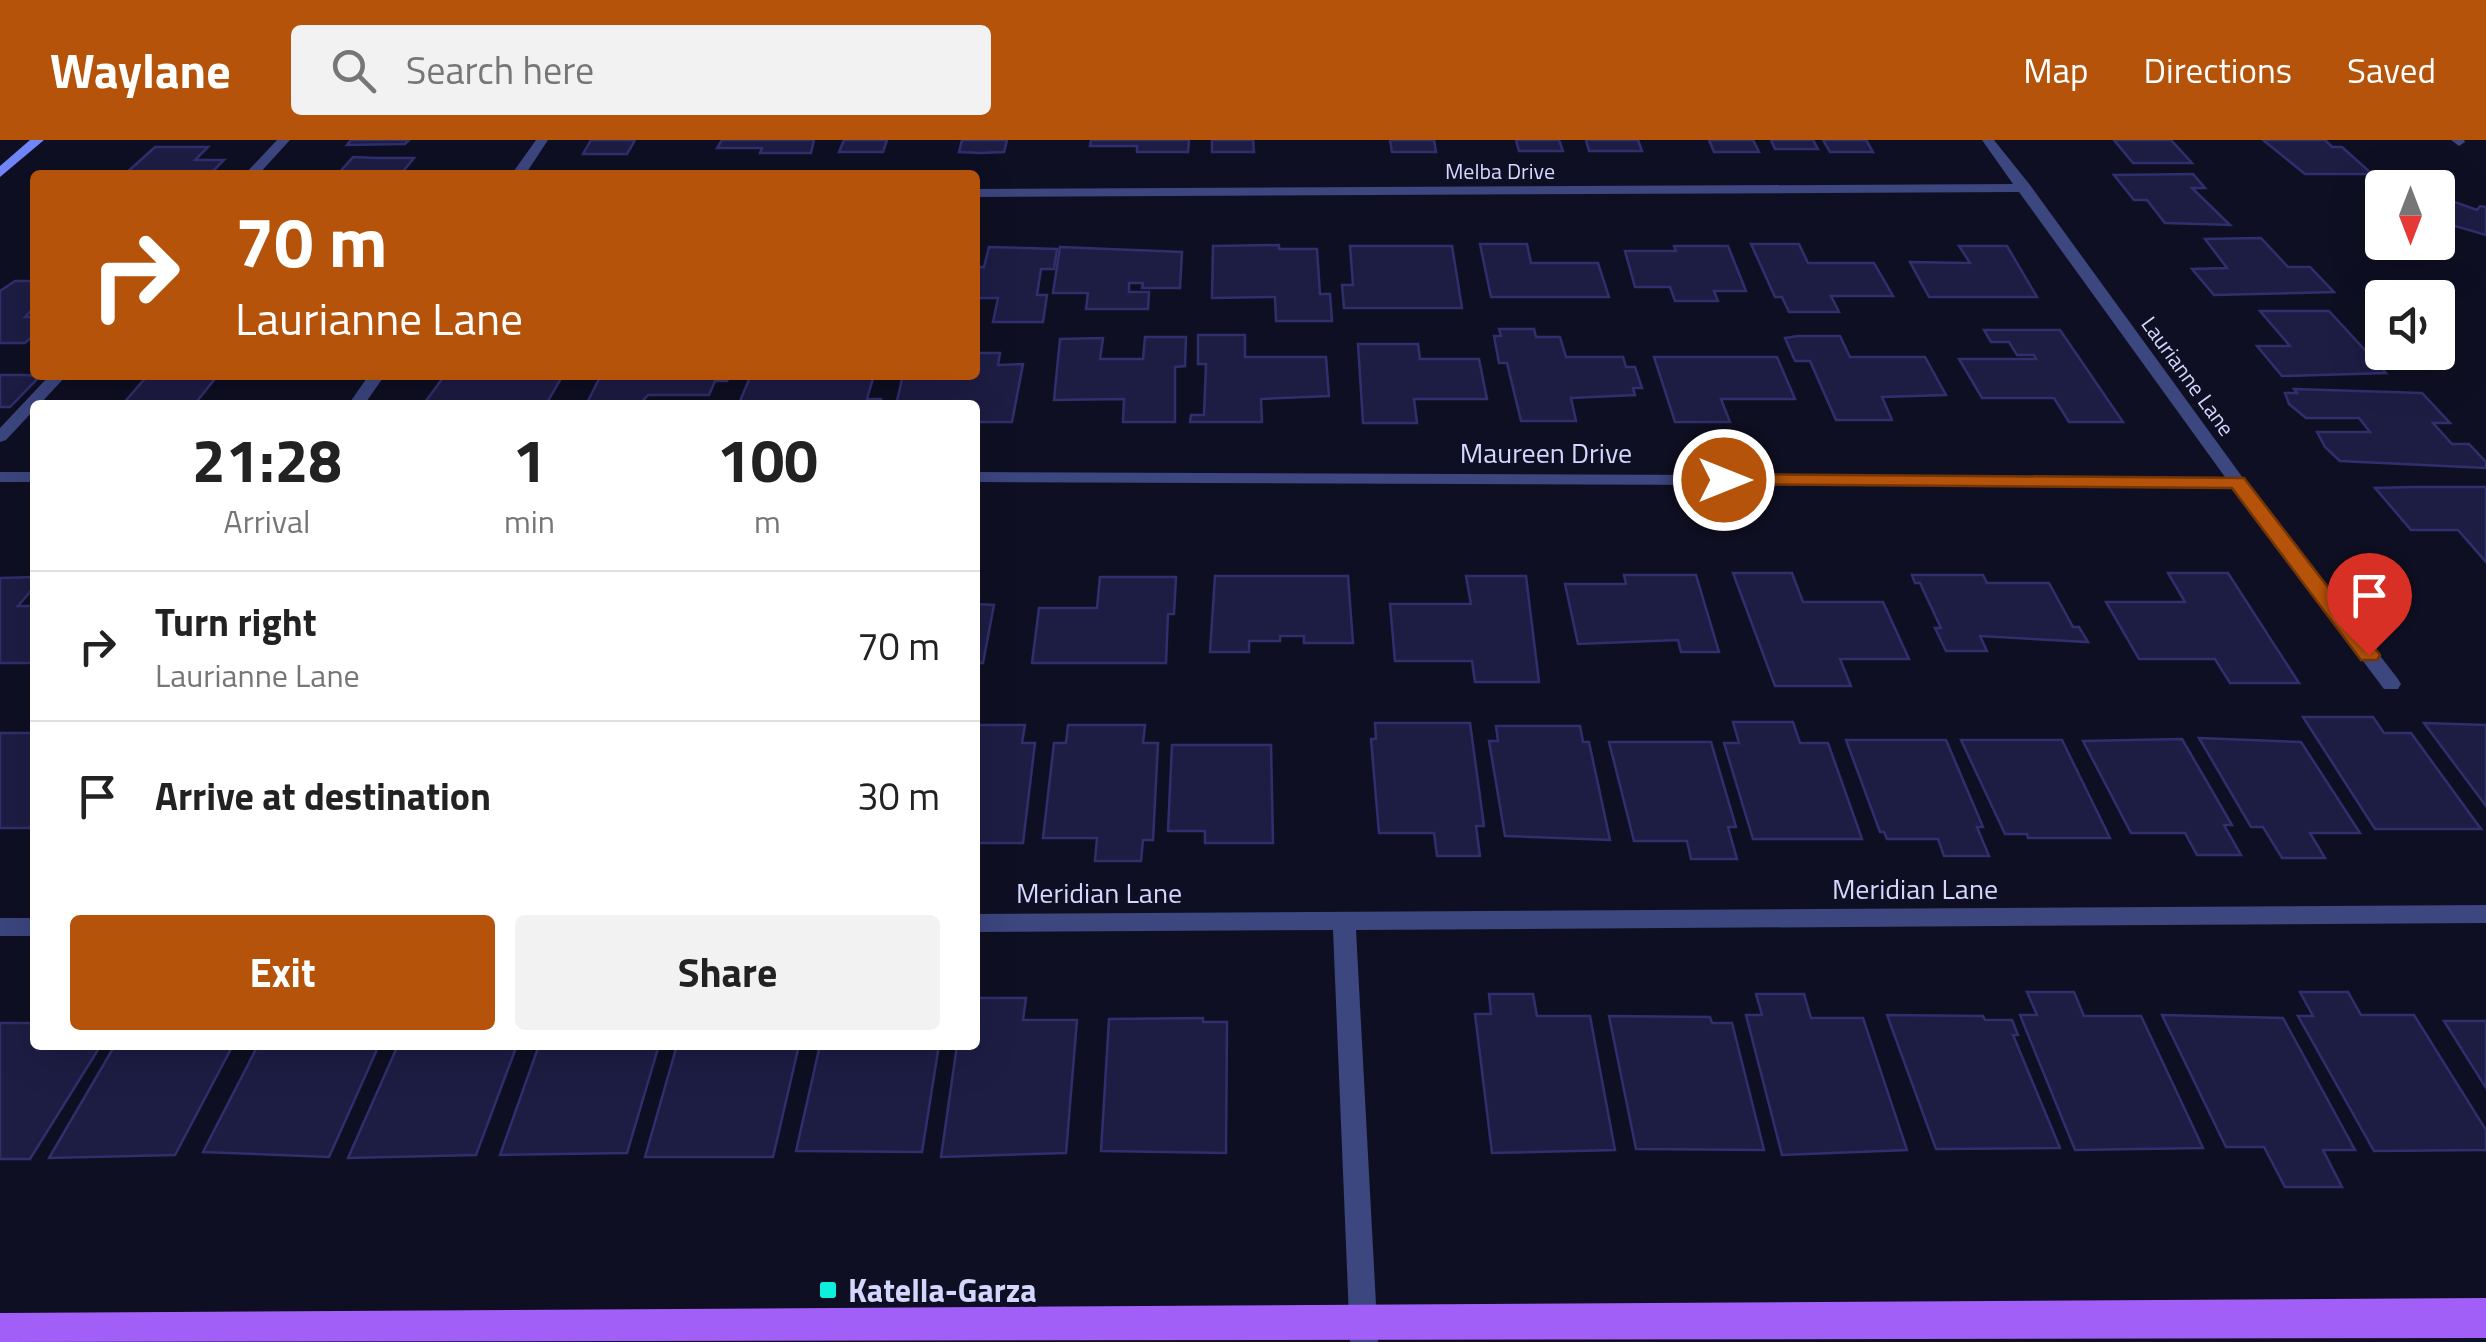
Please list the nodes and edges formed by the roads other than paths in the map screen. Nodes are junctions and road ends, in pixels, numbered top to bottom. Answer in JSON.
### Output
{"nodes":[{"id":1,"x":38,"y":140,"type":"edge"},
{"id":2,"x":284,"y":140,"type":"edge"},
{"id":3,"x":542,"y":140,"type":"edge"},
{"id":4,"x":1988,"y":140,"type":"edge"},
{"id":5,"x":256,"y":170,"type":"edge"},
{"id":6,"x":521,"y":170,"type":"edge"},
{"id":7,"x":0,"y":173,"type":"edge"},
{"id":8,"x":2025,"y":188,"type":"junction"},
{"id":9,"x":980,"y":192,"type":"edge"},
{"id":10,"x":54,"y":380,"type":"edge"},
{"id":11,"x":35,"y":400,"type":"edge"},
{"id":12,"x":30,"y":405,"type":"edge"},
{"id":13,"x":0,"y":437,"type":"edge"},
{"id":14,"x":0,"y":477,"type":"edge"},
{"id":15,"x":30,"y":477,"type":"edge"},
{"id":16,"x":980,"y":477,"type":"edge"},
{"id":17,"x":2237,"y":482,"type":"junction"},
{"id":18,"x":2391,"y":684,"type":"dead end"},
{"id":19,"x":2486,"y":914,"type":"edge"},
{"id":20,"x":1344,"y":922,"type":"junction"},
{"id":21,"x":980,"y":923,"type":"edge"},
{"id":22,"x":0,"y":927,"type":"edge"},
{"id":23,"x":30,"y":927,"type":"edge"},
{"id":24,"x":2486,"y":1318,"type":"edge"},
{"id":25,"x":0,"y":1333,"type":"edge"},
{"id":26,"x":1364,"y":1333,"type":"edge"}],
"edges":[{"from":1,"to":7,"type":"street"},
{"from":2,"to":5,"type":"street"},
{"from":3,"to":6,"type":"street"},
{"from":4,"to":8,"type":"street","name":"Laurianne Lane"},
{"from":8,"to":9,"type":"street","name":"Melba Drive"},
{"from":8,"to":17,"type":"street","name":"Laurianne Lane"},
{"from":10,"to":11,"type":"street"},
{"from":12,"to":13,"type":"street"},
{"from":14,"to":15,"type":"street"},
{"from":16,"to":17,"type":"street","name":"Maureen Drive"},
{"from":17,"to":18,"type":"street","name":"Laurianne Lane"},
{"from":19,"to":20,"type":"street","name":"Meridian Lane"},
{"from":20,"to":21,"type":"street","name":"Meridian Lane"},
{"from":20,"to":26,"type":"street"},
{"from":22,"to":23,"type":"street"},
{"from":24,"to":26,"type":"main road"},
{"from":25,"to":26,"type":"main road"}]}
